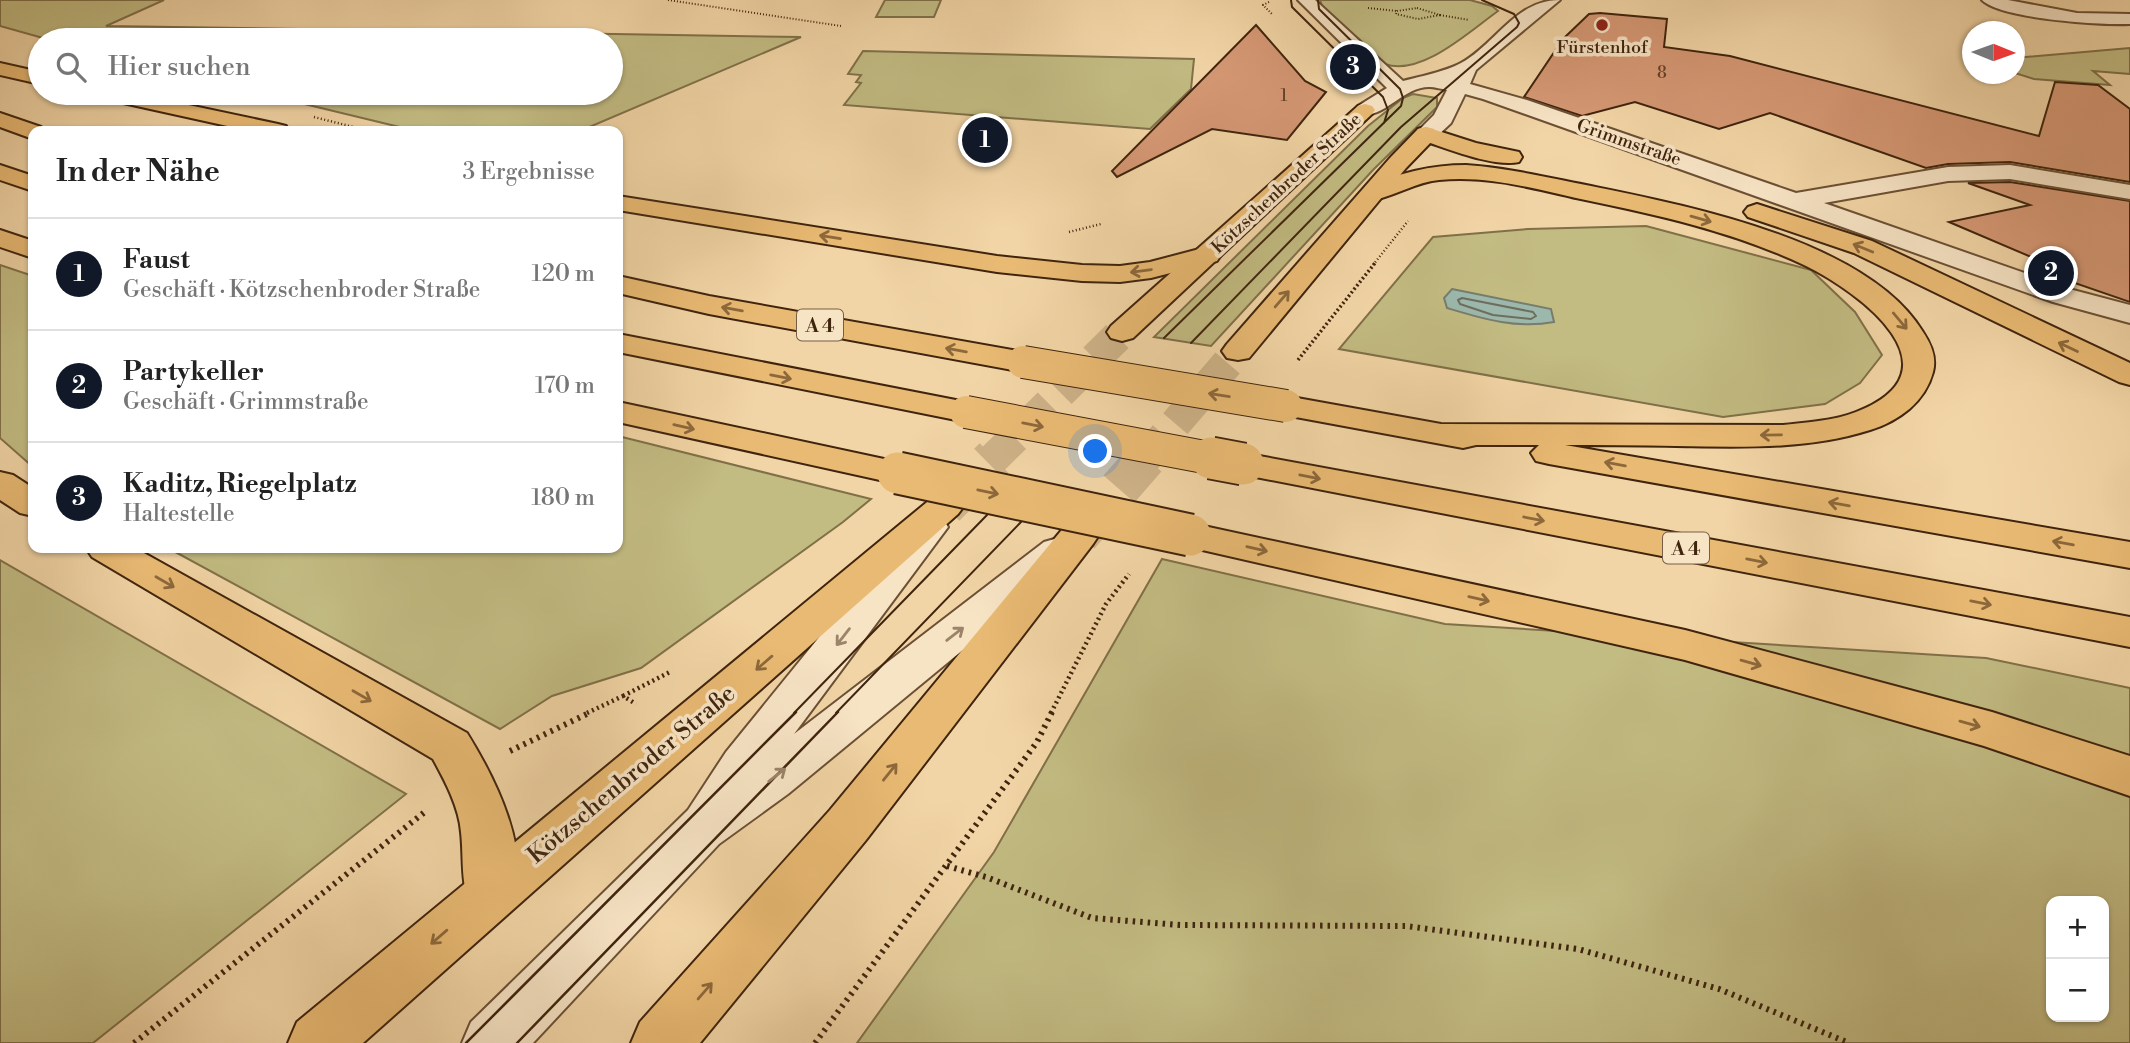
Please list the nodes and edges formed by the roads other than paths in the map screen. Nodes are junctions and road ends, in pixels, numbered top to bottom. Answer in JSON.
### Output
{"nodes":[{"id":1,"x":1306,"y":0,"type":"edge"},
{"id":2,"x":1990,"y":0,"type":"edge"},
{"id":3,"x":1542,"y":1,"type":"edge"},
{"id":4,"x":2130,"y":19,"type":"edge"},
{"id":5,"x":1468,"y":67,"type":"junction"},
{"id":6,"x":0,"y":69,"type":"edge"},
{"id":7,"x":28,"y":75,"type":"edge"},
{"id":8,"x":1427,"y":80,"type":"junction"},
{"id":9,"x":1460,"y":87,"type":"junction"},
{"id":10,"x":1400,"y":89,"type":"junction"},
{"id":11,"x":160,"y":105,"type":"edge"},
{"id":12,"x":1365,"y":110,"type":"joint"},
{"id":13,"x":0,"y":119,"type":"edge"},
{"id":14,"x":255,"y":126,"type":"edge"},
{"id":15,"x":28,"y":130,"type":"edge"},
{"id":16,"x":1426,"y":134,"type":"junction"},
{"id":17,"x":0,"y":172,"type":"edge"},
{"id":18,"x":28,"y":182,"type":"edge"},
{"id":19,"x":2130,"y":192,"type":"edge"},
{"id":20,"x":1374,"y":193,"type":"junction"},
{"id":21,"x":1797,"y":200,"type":"junction"},
{"id":22,"x":623,"y":204,"type":"edge"},
{"id":23,"x":0,"y":238,"type":"edge"},
{"id":24,"x":28,"y":248,"type":"edge"},
{"id":25,"x":1207,"y":255,"type":"junction"},
{"id":26,"x":623,"y":286,"type":"edge"},
{"id":27,"x":2130,"y":314,"type":"edge"},
{"id":28,"x":1122,"y":332,"type":"tunnel mouth"},
{"id":29,"x":623,"y":344,"type":"edge"},
{"id":30,"x":1238,"y":351,"type":"tunnel mouth"},
{"id":31,"x":2130,"y":375,"type":"edge"},
{"id":32,"x":623,"y":413,"type":"edge"},
{"id":33,"x":1439,"y":433,"type":"junction"},
{"id":34,"x":0,"y":482,"type":"edge"},
{"id":35,"x":28,"y":502,"type":"edge"},
{"id":36,"x":945,"y":506,"type":"joint"},
{"id":37,"x":1079,"y":535,"type":"joint"},
{"id":38,"x":115,"y":553,"type":"edge"},
{"id":39,"x":2130,"y":555,"type":"edge"},
{"id":40,"x":2130,"y":632,"type":"edge"},
{"id":41,"x":2130,"y":776,"type":"edge"},
{"id":42,"x":701,"y":829,"type":"junction"},
{"id":43,"x":491,"y":892,"type":"junction"},
{"id":44,"x":318,"y":1043,"type":"edge"},
{"id":45,"x":492,"y":1043,"type":"edge"},
{"id":46,"x":660,"y":1043,"type":"edge"}],
"edges":[{"from":1,"to":10,"type":"street"},
{"from":2,"to":4,"type":"street"},
{"from":3,"to":5,"type":"street","name":"Kötzschenbroder Straße"},
{"from":5,"to":8,"type":"street","name":"Kötzschenbroder Straße"},
{"from":5,"to":9,"type":"street","name":"Kötzschenbroder Straße"},
{"from":6,"to":7,"type":"main road"},
{"from":8,"to":9,"type":"street","name":"Grimmstraße"},
{"from":8,"to":10,"type":"street","name":"Kötzschenbroder Straße"},
{"from":9,"to":16,"type":"street","name":"Kötzschenbroder Straße"},
{"from":9,"to":21,"type":"street","name":"Grimmstraße"},
{"from":10,"to":12,"type":"street","name":"Kötzschenbroder Straße"},
{"from":11,"to":14,"type":"main road"},
{"from":12,"to":25,"type":"main road","name":"Kötzschenbroder Straße"},
{"from":13,"to":15,"type":"main road"},
{"from":16,"to":20,"type":"main road","name":"Kötzschenbroder Straße"},
{"from":31,"to":16,"type":"main road","one_way":true},
{"from":17,"to":18,"type":"main road"},
{"from":19,"to":21,"type":"street","name":"Grimmstraße"},
{"from":30,"to":20,"type":"main road","name":"Kötzschenbroder Straße","one_way":true},
{"from":20,"to":33,"type":"main road","one_way":true},
{"from":21,"to":27,"type":"street","name":"Grimmstraße"},
{"from":25,"to":22,"type":"main road","one_way":true},
{"from":23,"to":24,"type":"main road"},
{"from":25,"to":28,"type":"main road","name":"Kötzschenbroder Straße"},
{"from":33,"to":26,"type":"main road","number":"A 4","one_way":true,"bridge":true},
{"from":29,"to":40,"type":"main road","number":"A 4","one_way":true,"bridge":true},
{"from":32,"to":41,"type":"main road","one_way":true,"bridge":true},
{"from":39,"to":33,"type":"main road","number":"A 4","one_way":true},
{"from":34,"to":35,"type":"main road"},
{"from":36,"to":42,"type":"street","one_way":true},
{"from":36,"to":43,"type":"main road","name":"Kötzschenbroder Straße","one_way":true},
{"from":42,"to":37,"type":"street","one_way":true},
{"from":46,"to":37,"type":"main road","one_way":true},
{"from":38,"to":43,"type":"main road","one_way":true},
{"from":42,"to":45,"type":"street"},
{"from":43,"to":44,"type":"main road","name":"Kötzschenbroder Straße","one_way":true}]}
